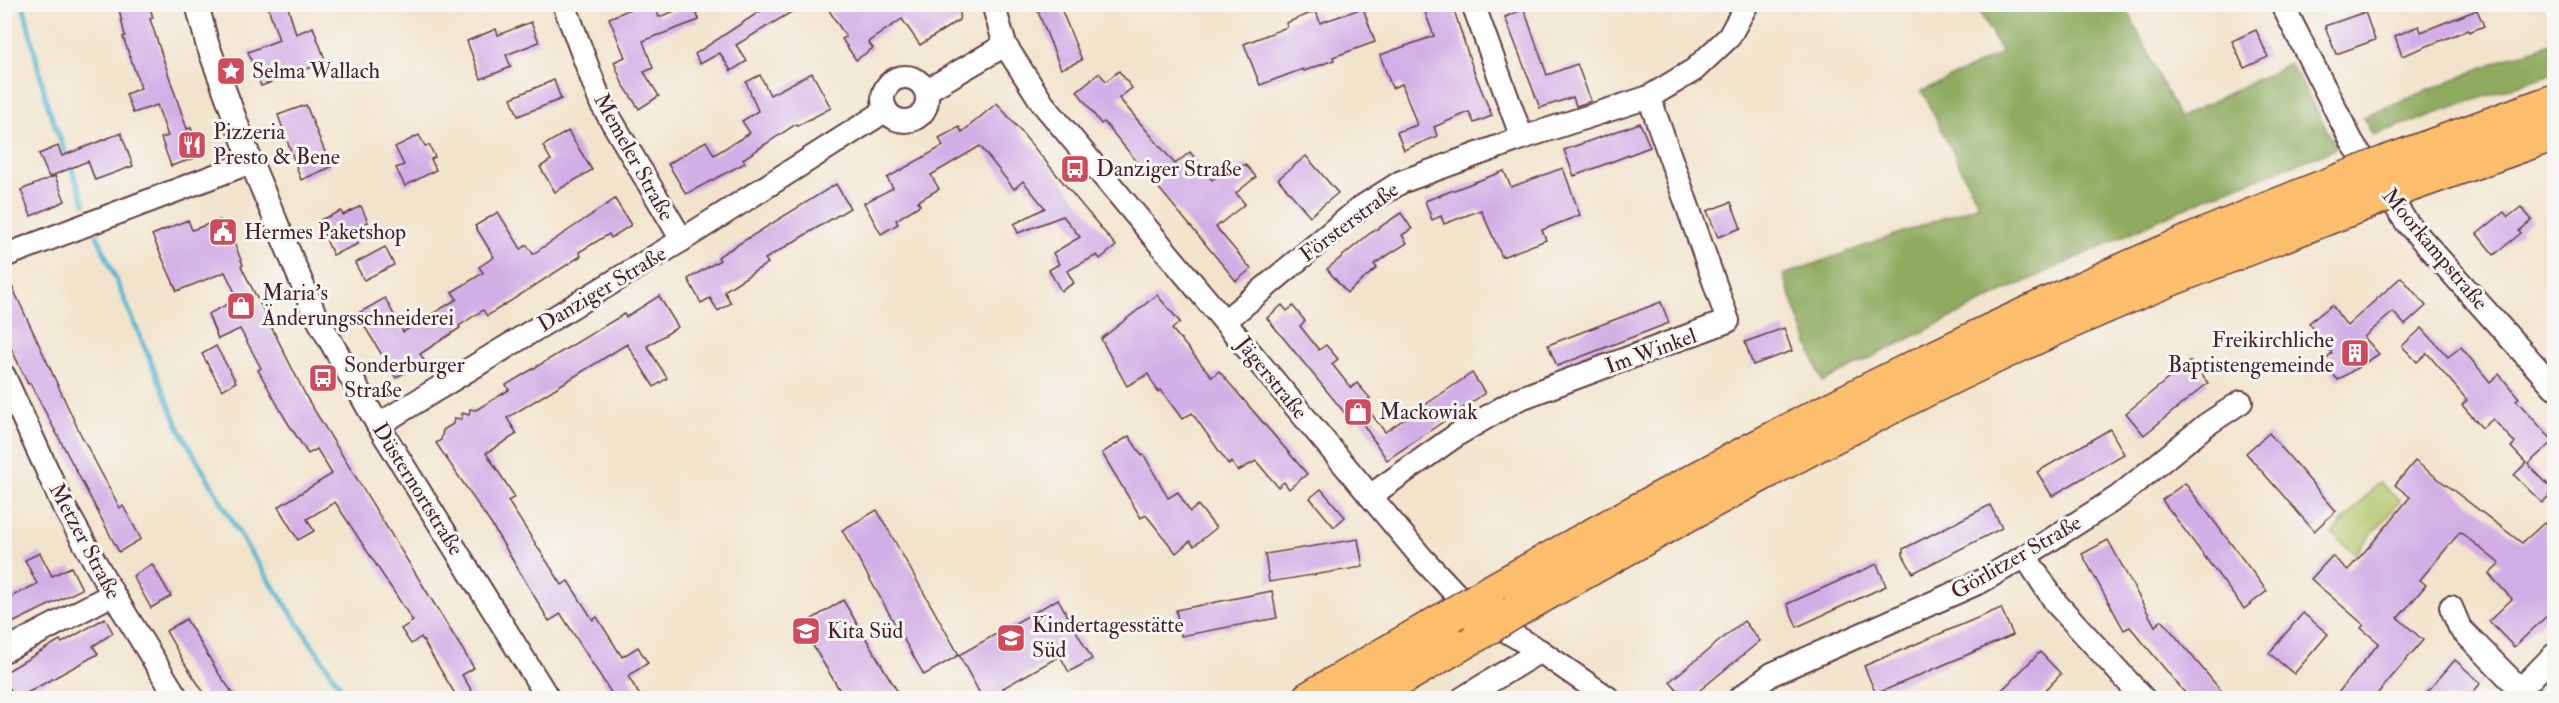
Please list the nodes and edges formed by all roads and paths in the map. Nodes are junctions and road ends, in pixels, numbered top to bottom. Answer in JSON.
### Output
{"nodes":[{"id":1,"x":197,"y":4,"type":"edge"},
{"id":2,"x":564,"y":4,"type":"edge"},
{"id":3,"x":993,"y":4,"type":"edge"},
{"id":4,"x":1473,"y":4,"type":"edge"},
{"id":5,"x":1747,"y":4,"type":"edge"},
{"id":6,"x":2282,"y":4,"type":"edge"},
{"id":7,"x":1005,"y":45,"type":"junction"},
{"id":8,"x":926,"y":91,"type":"junction"},
{"id":9,"x":1649,"y":97,"type":"junction"},
{"id":10,"x":2554,"y":101,"type":"edge"},
{"id":11,"x":885,"y":111,"type":"junction"},
{"id":12,"x":2554,"y":134,"type":"edge"},
{"id":13,"x":1522,"y":138,"type":"junction"},
{"id":14,"x":251,"y":162,"type":"junction"},
{"id":15,"x":2396,"y":175,"type":"junction"},
{"id":16,"x":2359,"y":189,"type":"junction"},
{"id":17,"x":682,"y":240,"type":"junction"},
{"id":18,"x":4,"y":256,"type":"edge"},
{"id":19,"x":1225,"y":321,"type":"junction"},
{"id":20,"x":4,"y":376,"type":"edge"},
{"id":21,"x":2554,"y":387,"type":"edge"},
{"id":22,"x":2241,"y":402,"type":"dead end"},
{"id":23,"x":13,"y":416,"type":"edge"},
{"id":24,"x":378,"y":425,"type":"junction"},
{"id":25,"x":1370,"y":496,"type":"junction"},
{"id":26,"x":2025,"y":556,"type":"junction"},
{"id":27,"x":113,"y":594,"type":"junction"},
{"id":28,"x":2451,"y":607,"type":"dead end"},
{"id":29,"x":4,"y":651,"type":"edge"},
{"id":30,"x":1540,"y":651,"type":"junction"},
{"id":31,"x":2554,"y":655,"type":"edge"},
{"id":32,"x":2516,"y":694,"type":"edge"},
{"id":33,"x":177,"y":699,"type":"edge"},
{"id":34,"x":548,"y":699,"type":"edge"},
{"id":35,"x":1309,"y":699,"type":"edge"},
{"id":36,"x":1368,"y":699,"type":"edge"},
{"id":37,"x":1463,"y":699,"type":"edge"},
{"id":38,"x":1608,"y":699,"type":"edge"},
{"id":39,"x":1740,"y":699,"type":"edge"},
{"id":40,"x":2143,"y":699,"type":"edge"}],
"edges":[{"from":1,"to":14,"type":"street","name":"Düsternortstraße"},
{"from":2,"to":17,"type":"street","name":"Memeler Straße"},
{"from":3,"to":7,"type":"street","name":"Jägerstraße"},
{"from":4,"to":13,"type":"street"},
{"from":5,"to":9,"type":"street","name":"Försterstraße"},
{"from":6,"to":21,"type":"street","name":"Moorkampstraße"},
{"from":7,"to":8,"type":"street"},
{"from":7,"to":19,"type":"street","name":"Jägerstraße"},
{"from":8,"to":11,"type":"street"},
{"from":8,"to":11,"type":"street"},
{"from":9,"to":13,"type":"street","name":"Försterstraße"},
{"from":9,"to":25,"type":"street","name":"Im Winkel"},
{"from":10,"to":15,"type":"highway"},
{"from":11,"to":17,"type":"street","name":"Danziger Straße"},
{"from":12,"to":15,"type":"highway"},
{"from":13,"to":19,"type":"street","name":"Försterstraße"},
{"from":14,"to":18,"type":"street"},
{"from":14,"to":24,"type":"street","name":"Düsternortstraße"},
{"from":15,"to":16,"type":"highway","bridge":true},
{"from":16,"to":35,"type":"highway","bridge":true},
{"from":16,"to":36,"type":"highway","bridge":true},
{"from":17,"to":24,"type":"street","name":"Danziger Straße"},
{"from":19,"to":25,"type":"street","name":"Jägerstraße"},
{"from":20,"to":23,"type":"street","name":"Metzer Straße"},
{"from":22,"to":26,"type":"street","name":"Görlitzer Straße"},
{"from":23,"to":27,"type":"street","name":"Metzer Straße"},
{"from":24,"to":34,"type":"street","name":"Düsternortstraße"},
{"from":25,"to":30,"type":"street","name":"Jägerstraße"},
{"from":26,"to":39,"type":"street","name":"Görlitzer Straße"},
{"from":26,"to":40,"type":"street"},
{"from":27,"to":29,"type":"street"},
{"from":27,"to":33,"type":"street","name":"Metzer Straße"},
{"from":28,"to":32,"type":"street"},
{"from":30,"to":37,"type":"street"},
{"from":30,"to":38,"type":"street","name":"Jägerstraße"},
{"from":31,"to":32,"type":"street"}]}
